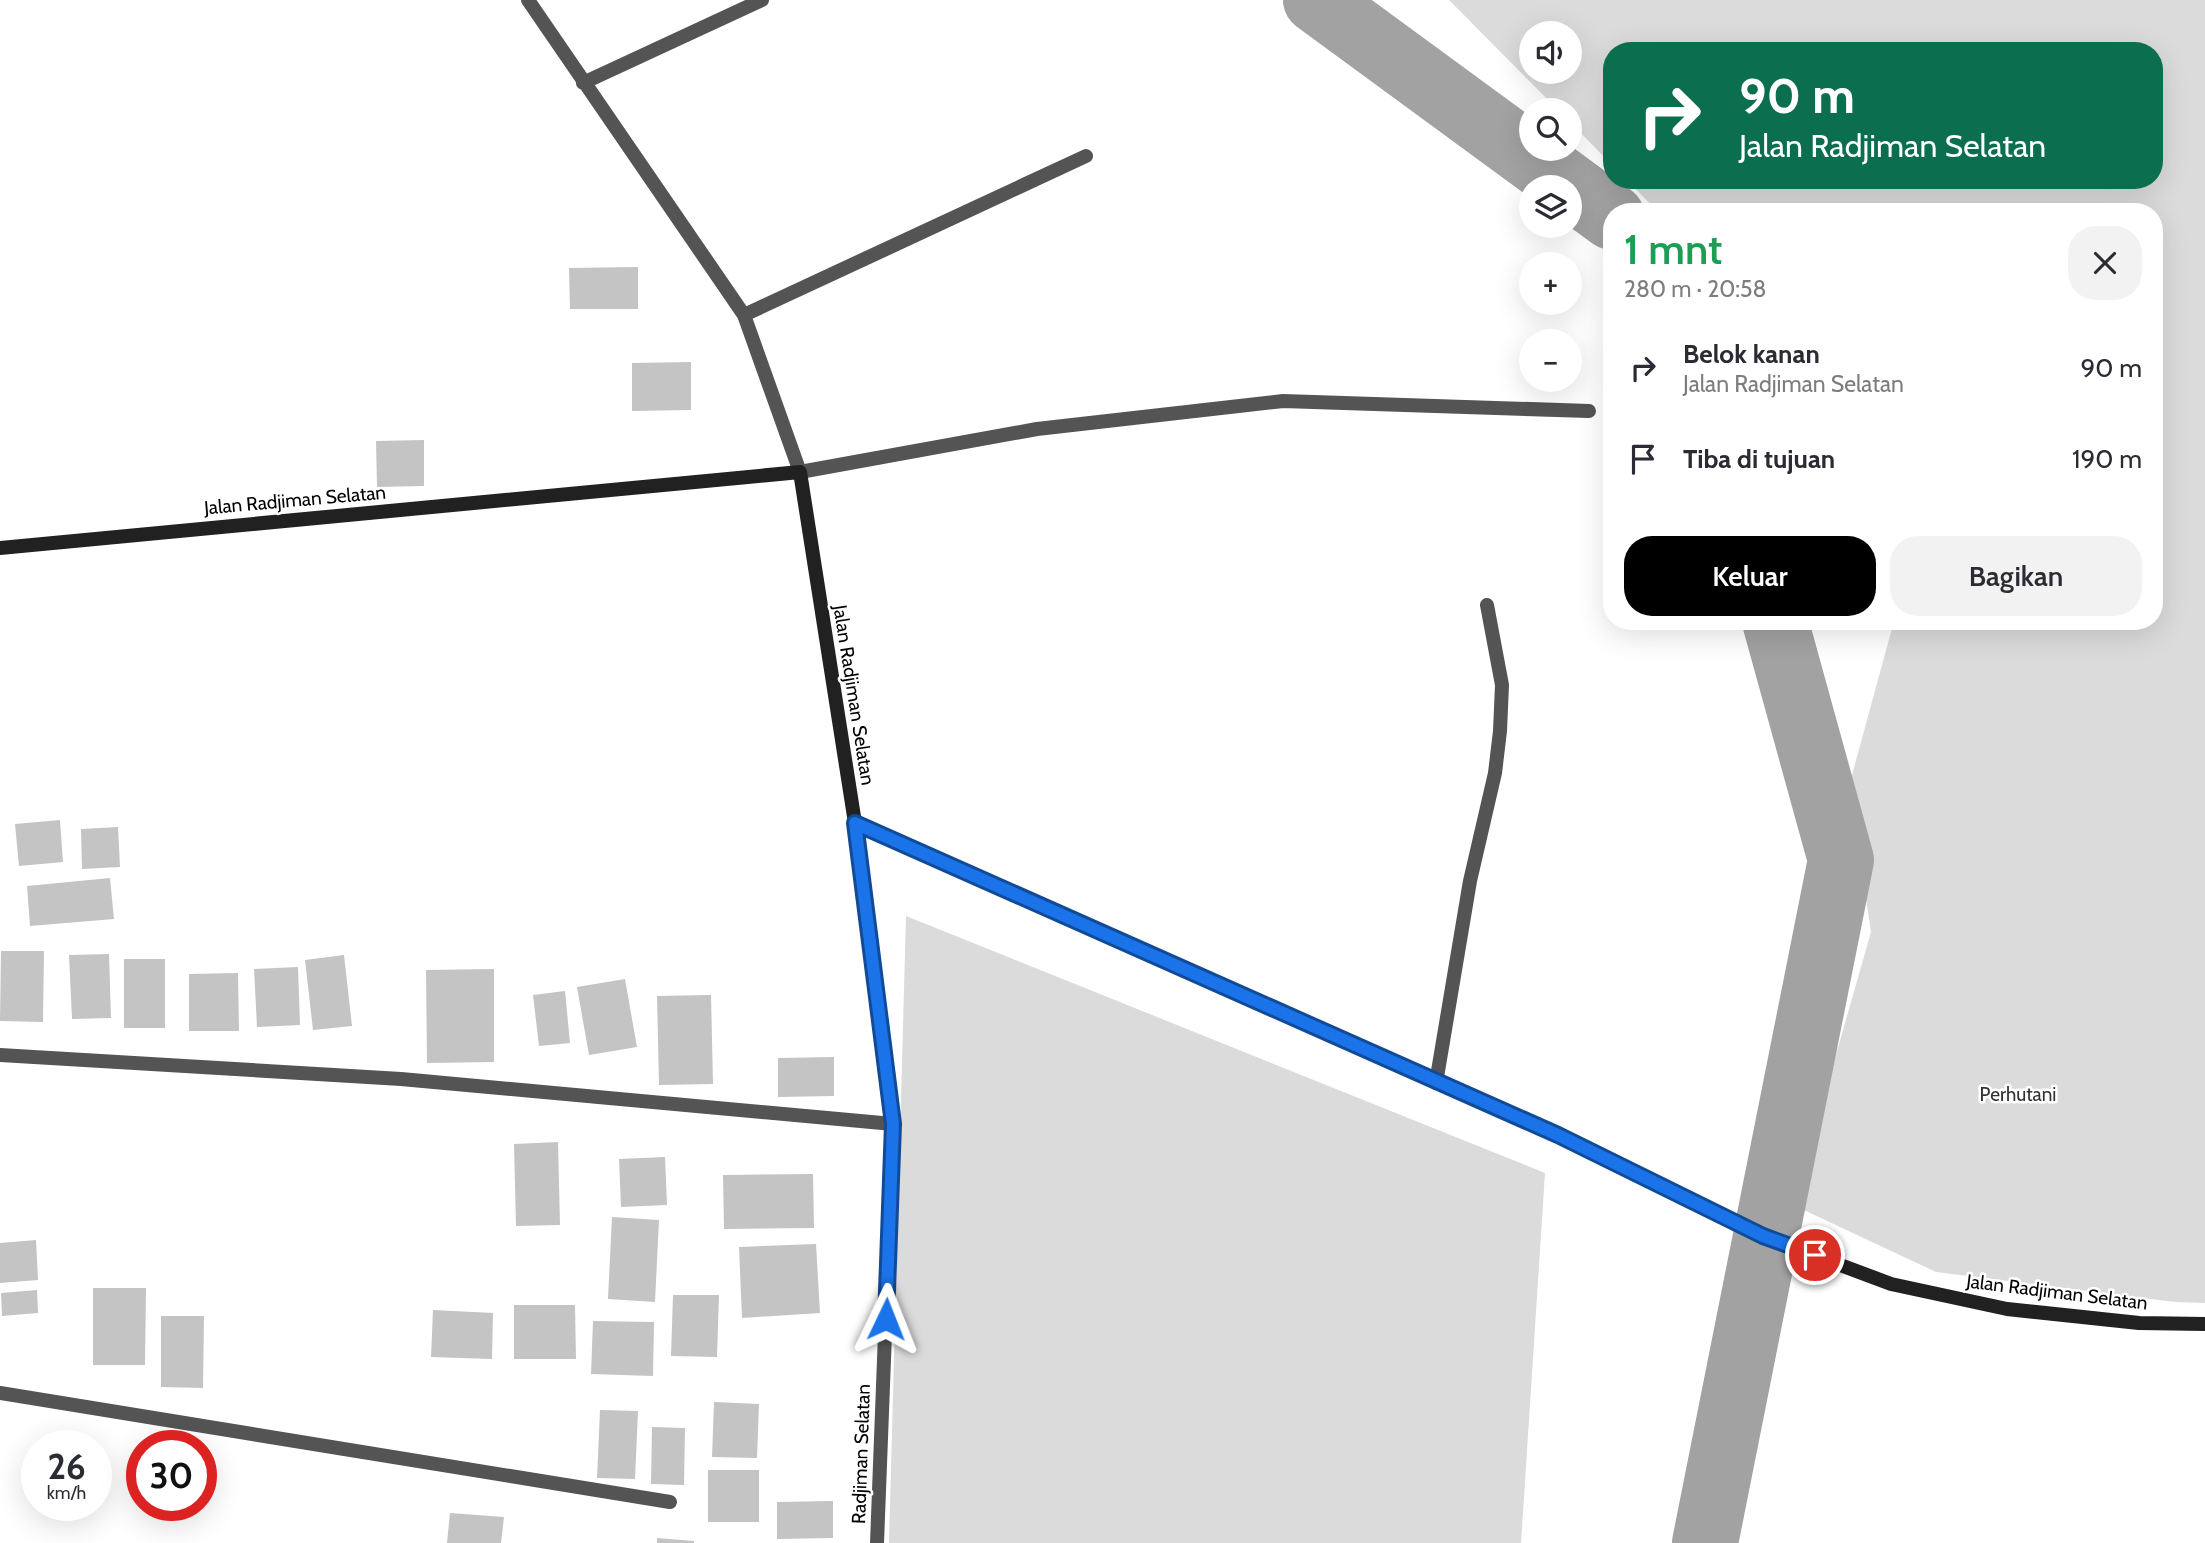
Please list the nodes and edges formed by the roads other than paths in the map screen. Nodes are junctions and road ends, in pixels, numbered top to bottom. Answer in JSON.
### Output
{"nodes":[{"id":1,"x":528,"y":0,"type":"edge"},
{"id":2,"x":762,"y":0,"type":"edge"},
{"id":3,"x":583,"y":83,"type":"junction"},
{"id":4,"x":1086,"y":156,"type":"dead end"},
{"id":5,"x":744,"y":315,"type":"junction"},
{"id":6,"x":1589,"y":411,"type":"dead end"},
{"id":7,"x":800,"y":472,"type":"junction"},
{"id":8,"x":0,"y":548,"type":"edge"},
{"id":9,"x":1487,"y":605,"type":"dead end"},
{"id":10,"x":855,"y":823,"type":"junction"},
{"id":11,"x":0,"y":1055,"type":"edge"},
{"id":12,"x":1436,"y":1083,"type":"junction"},
{"id":13,"x":893,"y":1124,"type":"junction"},
{"id":14,"x":2205,"y":1324,"type":"edge"},
{"id":15,"x":0,"y":1393,"type":"edge"},
{"id":16,"x":670,"y":1502,"type":"dead end"},
{"id":17,"x":877,"y":1543,"type":"edge"}],
"edges":[{"from":1,"to":3,"type":"street"},
{"from":2,"to":3,"type":"street"},
{"from":3,"to":5,"type":"street"},
{"from":4,"to":5,"type":"street"},
{"from":5,"to":7,"type":"street"},
{"from":6,"to":7,"type":"street"},
{"from":7,"to":8,"type":"street","name":"Jalan Radjiman Selatan"},
{"from":7,"to":10,"type":"street","name":"Jalan Radjiman Selatan"},
{"from":9,"to":12,"type":"street"},
{"from":10,"to":12,"type":"street","name":"Jalan Radjiman Selatan"},
{"from":10,"to":13,"type":"street","name":"Radjiman Selatan"},
{"from":11,"to":13,"type":"street"},
{"from":12,"to":14,"type":"street","name":"Jalan Radjiman Selatan"},
{"from":13,"to":17,"type":"street","name":"Radjiman Selatan"},
{"from":15,"to":16,"type":"street"}]}
